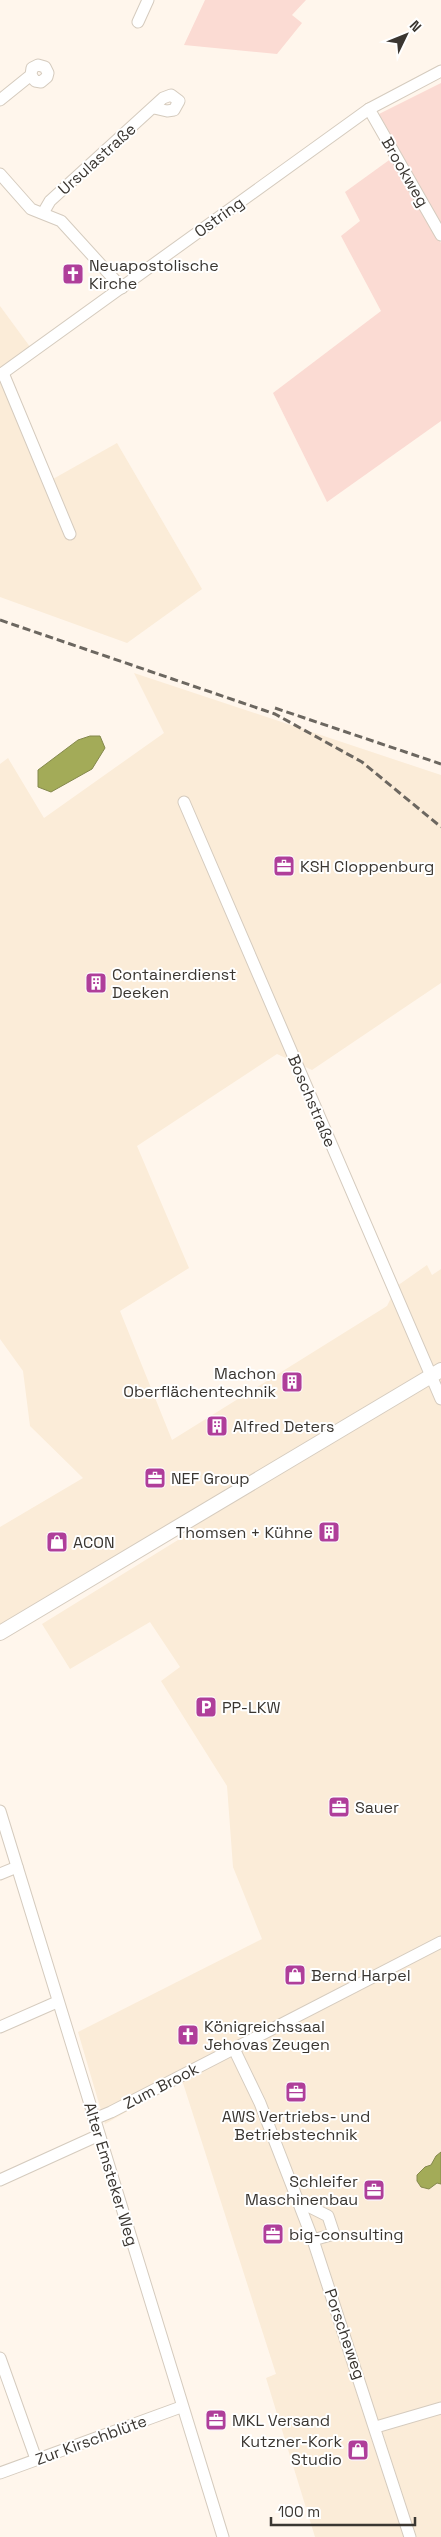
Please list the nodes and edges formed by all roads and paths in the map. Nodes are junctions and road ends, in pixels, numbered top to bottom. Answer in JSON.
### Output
{"nodes":[{"id":1,"x":148,"y":0,"type":"edge"},
{"id":2,"x":138,"y":22,"type":"dead end"},
{"id":3,"x":441,"y":71,"type":"edge"},
{"id":4,"x":31,"y":75,"type":"dead end"},
{"id":5,"x":0,"y":100,"type":"edge"},
{"id":6,"x":154,"y":108,"type":"dead end"},
{"id":7,"x":369,"y":109,"type":"junction"},
{"id":8,"x":0,"y":174,"type":"edge"},
{"id":9,"x":43,"y":213,"type":"junction"},
{"id":10,"x":441,"y":235,"type":"edge"},
{"id":11,"x":122,"y":288,"type":"junction"},
{"id":12,"x":1,"y":374,"type":"edge"},
{"id":13,"x":70,"y":534,"type":"dead end"},
{"id":14,"x":184,"y":802,"type":"dead end"},
{"id":15,"x":436,"y":1373,"type":"edge"},
{"id":16,"x":441,"y":1399,"type":"edge"},
{"id":17,"x":0,"y":1633,"type":"edge"},
{"id":18,"x":0,"y":1811,"type":"edge"},
{"id":19,"x":17,"y":1867,"type":"junction"},
{"id":20,"x":0,"y":1874,"type":"edge"},
{"id":21,"x":441,"y":1942,"type":"edge"},
{"id":22,"x":57,"y":2002,"type":"junction"},
{"id":23,"x":0,"y":2026,"type":"edge"},
{"id":24,"x":234,"y":2049,"type":"junction"},
{"id":25,"x":94,"y":2119,"type":"junction"},
{"id":26,"x":99,"y":2136,"type":"junction"},
{"id":27,"x":0,"y":2180,"type":"edge"},
{"id":28,"x":298,"y":2201,"type":"junction"},
{"id":29,"x":314,"y":2240,"type":"junction"},
{"id":30,"x":0,"y":2358,"type":"edge"},
{"id":31,"x":182,"y":2408,"type":"junction"},
{"id":32,"x":441,"y":2408,"type":"edge"},
{"id":33,"x":376,"y":2428,"type":"junction"},
{"id":34,"x":36,"y":2459,"type":"junction"},
{"id":35,"x":0,"y":2473,"type":"edge"},
{"id":36,"x":222,"y":2537,"type":"edge"},
{"id":37,"x":410,"y":2537,"type":"edge"}],
"edges":[{"from":1,"to":2,"type":"street"},
{"from":3,"to":7,"type":"street","name":"Ostring"},
{"from":4,"to":5,"type":"street"},
{"from":6,"to":9,"type":"street","name":"Ursulastraße"},
{"from":7,"to":10,"type":"street","name":"Brookweg"},
{"from":7,"to":11,"type":"street","name":"Ostring"},
{"from":8,"to":9,"type":"street"},
{"from":9,"to":11,"type":"street"},
{"from":11,"to":12,"type":"street","name":"Ostring"},
{"from":12,"to":13,"type":"street","name":"Ostring"},
{"from":14,"to":15,"type":"street","name":"Boschstraße"},
{"from":15,"to":16,"type":"street","name":"Boschstraße"},
{"from":15,"to":17,"type":"street"},
{"from":18,"to":19,"type":"street","name":"Alter Emsteker Weg"},
{"from":19,"to":20,"type":"street"},
{"from":19,"to":22,"type":"street","name":"Alter Emsteker Weg"},
{"from":21,"to":24,"type":"street","name":"Zum Brook"},
{"from":22,"to":23,"type":"street"},
{"from":22,"to":25,"type":"street","name":"Alter Emsteker Weg"},
{"from":24,"to":25,"type":"street","name":"Zum Brook"},
{"from":24,"to":28,"type":"street","name":"Porscheweg"},
{"from":25,"to":26,"type":"street","name":"Alter Emsteker Weg"},
{"from":26,"to":27,"type":"street"},
{"from":26,"to":31,"type":"street","name":"Alter Emsteker Weg"},
{"from":28,"to":29,"type":"street","name":"Porscheweg"},
{"from":28,"to":29,"type":"street"},
{"from":29,"to":33,"type":"street","name":"Porscheweg"},
{"from":30,"to":34,"type":"street"},
{"from":31,"to":34,"type":"street","name":"Zur Kirschblüte"},
{"from":31,"to":36,"type":"street","name":"Alter Emsteker Weg"},
{"from":32,"to":33,"type":"street"},
{"from":33,"to":37,"type":"street","name":"Porscheweg"},
{"from":34,"to":35,"type":"street","name":"Zur Kirschblüte"}]}
